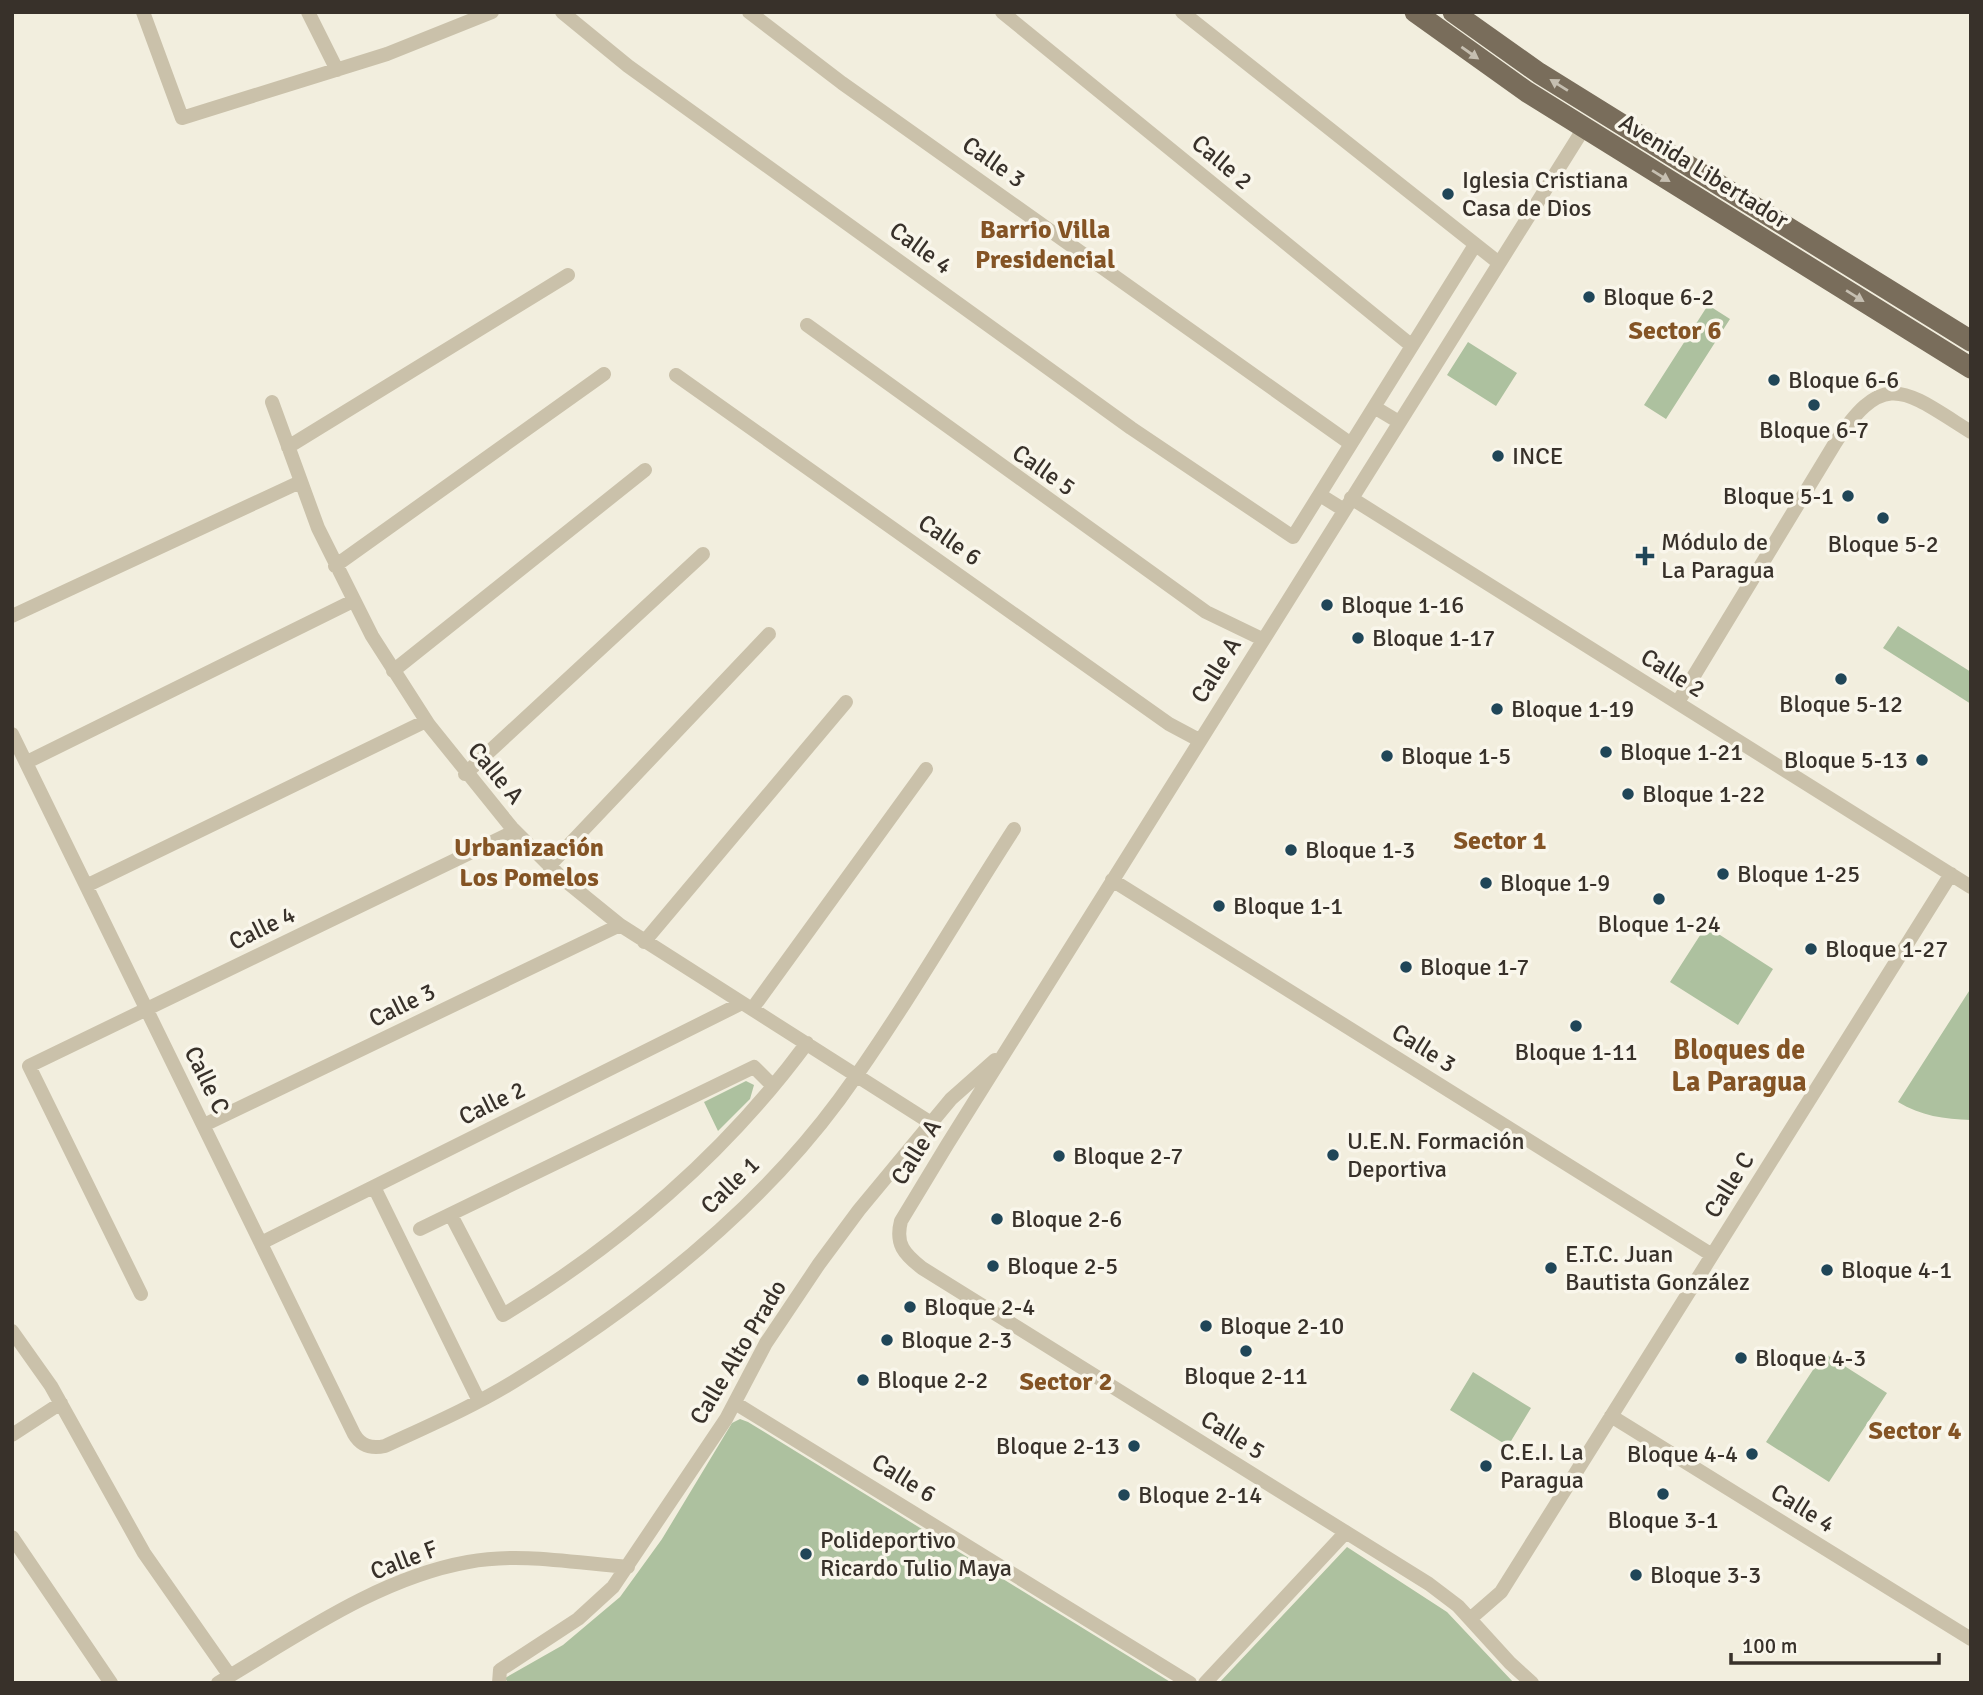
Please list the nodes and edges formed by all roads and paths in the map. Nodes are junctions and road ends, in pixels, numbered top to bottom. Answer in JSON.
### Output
{"nodes":[{"id":1,"x":144,"y":12,"type":"edge"},
{"id":2,"x":308,"y":12,"type":"edge"},
{"id":3,"x":492,"y":12,"type":"edge"},
{"id":4,"x":562,"y":12,"type":"edge"},
{"id":5,"x":749,"y":12,"type":"edge"},
{"id":6,"x":1002,"y":12,"type":"edge"},
{"id":7,"x":1182,"y":12,"type":"edge"},
{"id":8,"x":1415,"y":12,"type":"edge"},
{"id":9,"x":1453,"y":12,"type":"edge"},
{"id":10,"x":337,"y":70,"type":"junction"},
{"id":11,"x":1596,"y":108,"type":"junction"},
{"id":12,"x":1584,"y":128,"type":"junction"},
{"id":13,"x":1475,"y":244,"type":"junction"},
{"id":14,"x":1499,"y":263,"type":"junction"},
{"id":15,"x":568,"y":275,"type":"dead end"},
{"id":16,"x":807,"y":325,"type":"dead end"},
{"id":17,"x":1971,"y":341,"type":"edge"},
{"id":18,"x":1412,"y":346,"type":"junction"},
{"id":19,"x":1971,"y":368,"type":"edge"},
{"id":20,"x":604,"y":374,"type":"dead end"},
{"id":21,"x":676,"y":375,"type":"dead end"},
{"id":22,"x":272,"y":402,"type":"dead end"},
{"id":23,"x":1374,"y":407,"type":"junction"},
{"id":24,"x":1399,"y":422,"type":"junction"},
{"id":25,"x":1971,"y":432,"type":"edge"},
{"id":26,"x":1351,"y":444,"type":"junction"},
{"id":27,"x":288,"y":447,"type":"junction"},
{"id":28,"x":645,"y":470,"type":"dead end"},
{"id":29,"x":300,"y":482,"type":"junction"},
{"id":30,"x":1320,"y":495,"type":"junction"},
{"id":31,"x":1347,"y":504,"type":"junction"},
{"id":32,"x":703,"y":554,"type":"dead end"},
{"id":33,"x":335,"y":566,"type":"junction"},
{"id":34,"x":354,"y":601,"type":"junction"},
{"id":35,"x":12,"y":616,"type":"edge"},
{"id":36,"x":769,"y":634,"type":"dead end"},
{"id":37,"x":1262,"y":639,"type":"junction"},
{"id":38,"x":393,"y":671,"type":"junction"},
{"id":39,"x":846,"y":702,"type":"dead end"},
{"id":40,"x":1678,"y":702,"type":"junction"},
{"id":41,"x":426,"y":721,"type":"junction"},
{"id":42,"x":12,"y":734,"type":"edge"},
{"id":43,"x":1199,"y":740,"type":"junction"},
{"id":44,"x":27,"y":762,"type":"junction"},
{"id":45,"x":926,"y":769,"type":"dead end"},
{"id":46,"x":465,"y":774,"type":"junction"},
{"id":47,"x":1014,"y":829,"type":"dead end"},
{"id":48,"x":515,"y":831,"type":"junction"},
{"id":49,"x":549,"y":866,"type":"junction"},
{"id":50,"x":1951,"y":874,"type":"junction"},
{"id":51,"x":1112,"y":880,"type":"junction"},
{"id":52,"x":88,"y":885,"type":"junction"},
{"id":53,"x":1971,"y":887,"type":"edge"},
{"id":54,"x":620,"y":925,"type":"junction"},
{"id":55,"x":644,"y":942,"type":"junction"},
{"id":56,"x":747,"y":1006,"type":"junction"},
{"id":57,"x":148,"y":1008,"type":"junction"},
{"id":58,"x":807,"y":1043,"type":"junction"},
{"id":59,"x":1004,"y":1053,"type":"junction"},
{"id":60,"x":856,"y":1074,"type":"junction"},
{"id":61,"x":773,"y":1086,"type":"junction"},
{"id":62,"x":931,"y":1123,"type":"junction"},
{"id":63,"x":204,"y":1125,"type":"junction"},
{"id":64,"x":374,"y":1187,"type":"junction"},
{"id":65,"x":451,"y":1214,"type":"junction"},
{"id":66,"x":420,"y":1229,"type":"dead end"},
{"id":67,"x":898,"y":1242,"type":"joint"},
{"id":68,"x":261,"y":1243,"type":"junction"},
{"id":69,"x":1712,"y":1255,"type":"junction"},
{"id":70,"x":141,"y":1294,"type":"dead end"},
{"id":71,"x":12,"y":1331,"type":"edge"},
{"id":72,"x":479,"y":1401,"type":"junction"},
{"id":73,"x":61,"y":1403,"type":"junction"},
{"id":74,"x":735,"y":1403,"type":"junction"},
{"id":75,"x":1611,"y":1416,"type":"junction"},
{"id":76,"x":12,"y":1435,"type":"edge"},
{"id":77,"x":363,"y":1445,"type":"joint"},
{"id":78,"x":1346,"y":1532,"type":"junction"},
{"id":79,"x":12,"y":1537,"type":"edge"},
{"id":80,"x":628,"y":1567,"type":"junction"},
{"id":81,"x":1470,"y":1619,"type":"junction"},
{"id":82,"x":1971,"y":1639,"type":"edge"},
{"id":83,"x":501,"y":1674,"type":"edge"},
{"id":84,"x":224,"y":1679,"type":"edge"},
{"id":85,"x":111,"y":1683,"type":"edge"},
{"id":86,"x":485,"y":1683,"type":"edge"},
{"id":87,"x":1191,"y":1683,"type":"edge"},
{"id":88,"x":1205,"y":1683,"type":"edge"},
{"id":89,"x":1532,"y":1683,"type":"edge"}],
"edges":[{"from":1,"to":10,"type":"street"},
{"from":2,"to":10,"type":"street"},
{"from":3,"to":10,"type":"street"},
{"from":4,"to":30,"type":"street","name":"Calle 4"},
{"from":5,"to":26,"type":"street","name":"Calle 3"},
{"from":6,"to":18,"type":"street","name":"Calle 2"},
{"from":7,"to":13,"type":"street"},
{"from":8,"to":12,"type":"main road","name":"Avenida Libertador","one_way":true},
{"from":11,"to":9,"type":"main road","name":"Avenida Libertador","one_way":true},
{"from":11,"to":12,"type":"main road"},
{"from":11,"to":17,"type":"main road","name":"Avenida Libertador"},
{"from":12,"to":14,"type":"street","name":"Calle A"},
{"from":12,"to":19,"type":"main road","name":"Avenida Libertador","one_way":true},
{"from":13,"to":14,"type":"street"},
{"from":13,"to":18,"type":"street"},
{"from":14,"to":24,"type":"street","name":"Calle A"},
{"from":15,"to":27,"type":"street"},
{"from":16,"to":37,"type":"street","name":"Calle 5"},
{"from":18,"to":23,"type":"street"},
{"from":20,"to":33,"type":"street"},
{"from":21,"to":43,"type":"street","name":"Calle 6"},
{"from":22,"to":27,"type":"street","name":"Calle A"},
{"from":23,"to":24,"type":"street"},
{"from":23,"to":26,"type":"street"},
{"from":24,"to":31,"type":"street","name":"Calle A"},
{"from":25,"to":40,"type":"street"},
{"from":26,"to":30,"type":"street"},
{"from":27,"to":29,"type":"street","name":"Calle A"},
{"from":28,"to":38,"type":"street"},
{"from":29,"to":33,"type":"street","name":"Calle A"},
{"from":29,"to":35,"type":"street"},
{"from":30,"to":31,"type":"street","name":"Calle 2"},
{"from":31,"to":37,"type":"street","name":"Calle A"},
{"from":31,"to":40,"type":"street","name":"Calle 2"},
{"from":32,"to":46,"type":"street"},
{"from":33,"to":34,"type":"street","name":"Calle A"},
{"from":34,"to":38,"type":"street","name":"Calle A"},
{"from":34,"to":44,"type":"street"},
{"from":36,"to":49,"type":"street"},
{"from":37,"to":43,"type":"street","name":"Calle A"},
{"from":38,"to":41,"type":"street","name":"Calle A"},
{"from":39,"to":55,"type":"street"},
{"from":40,"to":50,"type":"street","name":"Calle 2"},
{"from":41,"to":46,"type":"street","name":"Calle A"},
{"from":41,"to":52,"type":"street"},
{"from":42,"to":44,"type":"street","name":"Calle C"},
{"from":43,"to":51,"type":"street","name":"Calle A"},
{"from":44,"to":52,"type":"street","name":"Calle C"},
{"from":45,"to":56,"type":"street","name":"Calle 2"},
{"from":46,"to":48,"type":"street","name":"Calle A"},
{"from":47,"to":60,"type":"street","name":"Calle 1"},
{"from":48,"to":49,"type":"street","name":"Calle A"},
{"from":48,"to":57,"type":"street","name":"Calle 4"},
{"from":49,"to":54,"type":"street","name":"Calle A"},
{"from":50,"to":53,"type":"street","name":"Calle 2"},
{"from":50,"to":69,"type":"street","name":"Calle C"},
{"from":51,"to":59,"type":"street","name":"Calle A"},
{"from":51,"to":69,"type":"street","name":"Calle 3"},
{"from":52,"to":57,"type":"street","name":"Calle C"},
{"from":54,"to":55,"type":"street","name":"Calle A"},
{"from":54,"to":63,"type":"street","name":"Calle 3"},
{"from":55,"to":56,"type":"street","name":"Calle A"},
{"from":56,"to":58,"type":"street","name":"Calle A"},
{"from":56,"to":64,"type":"street","name":"Calle 2"},
{"from":57,"to":63,"type":"street","name":"Calle C"},
{"from":57,"to":70,"type":"street","name":"Calle 4"},
{"from":58,"to":60,"type":"street","name":"Calle A"},
{"from":58,"to":61,"type":"street"},
{"from":59,"to":62,"type":"street","name":"Calle Alto Prado"},
{"from":59,"to":67,"type":"street","name":"Calle A"},
{"from":60,"to":62,"type":"street","name":"Calle A"},
{"from":60,"to":72,"type":"street","name":"Calle 1"},
{"from":61,"to":65,"type":"street"},
{"from":61,"to":65,"type":"street"},
{"from":62,"to":74,"type":"street","name":"Calle Alto Prado"},
{"from":63,"to":68,"type":"street","name":"Calle C"},
{"from":64,"to":68,"type":"street","name":"Calle 2"},
{"from":64,"to":72,"type":"street"},
{"from":65,"to":66,"type":"street"},
{"from":67,"to":78,"type":"street","name":"Calle 5"},
{"from":68,"to":77,"type":"street","name":"Calle C"},
{"from":69,"to":75,"type":"street","name":"Calle C"},
{"from":71,"to":73,"type":"street"},
{"from":72,"to":77,"type":"street","name":"Calle 1"},
{"from":73,"to":76,"type":"street"},
{"from":73,"to":84,"type":"street"},
{"from":74,"to":80,"type":"street","name":"Calle Alto Prado"},
{"from":74,"to":87,"type":"street","name":"Calle 6"},
{"from":75,"to":81,"type":"street","name":"Calle C"},
{"from":75,"to":82,"type":"street","name":"Calle 4"},
{"from":78,"to":81,"type":"street","name":"Calle 5"},
{"from":78,"to":88,"type":"street"},
{"from":79,"to":85,"type":"street"},
{"from":80,"to":83,"type":"street","name":"Calle Alto Prado"},
{"from":80,"to":84,"type":"street","name":"Calle F"},
{"from":81,"to":89,"type":"street","name":"Calle 5"},
{"from":83,"to":86,"type":"street","name":"Calle Alto Prado"}]}
